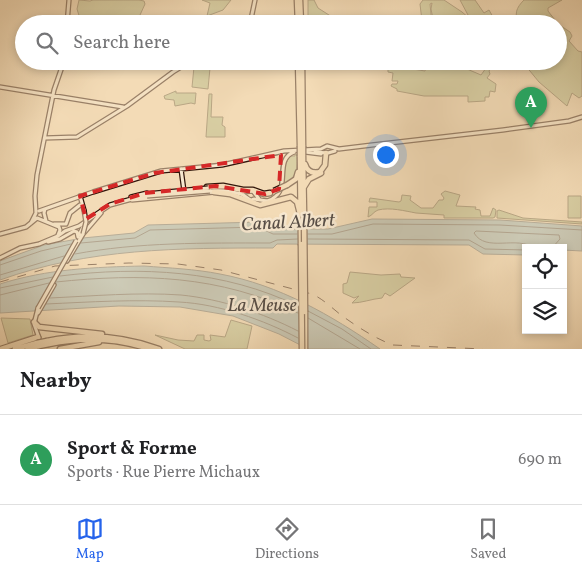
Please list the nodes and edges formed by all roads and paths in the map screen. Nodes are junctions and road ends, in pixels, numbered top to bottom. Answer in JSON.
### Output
{"nodes":[{"id":1,"x":69,"y":0,"type":"edge"},
{"id":2,"x":256,"y":0,"type":"edge"},
{"id":3,"x":299,"y":0,"type":"edge"},
{"id":4,"x":68,"y":15,"type":"edge"},
{"id":5,"x":252,"y":15,"type":"edge"},
{"id":6,"x":300,"y":15,"type":"edge"},
{"id":7,"x":61,"y":70,"type":"edge"},
{"id":8,"x":178,"y":70,"type":"edge"},
{"id":9,"x":300,"y":70,"type":"edge"},
{"id":10,"x":0,"y":88,"type":"edge"},
{"id":11,"x":53,"y":96,"type":"junction"},
{"id":12,"x":124,"y":108,"type":"junction"},
{"id":13,"x":582,"y":117,"type":"edge"},
{"id":14,"x":45,"y":138,"type":"junction"},
{"id":15,"x":300,"y":151,"type":"junction"},
{"id":16,"x":326,"y":151,"type":"junction"},
{"id":17,"x":313,"y":152,"type":"junction"},
{"id":18,"x":279,"y":154,"type":"junction"},
{"id":19,"x":288,"y":154,"type":"junction"},
{"id":20,"x":283,"y":160,"type":"junction"},
{"id":21,"x":239,"y":162,"type":"junction"},
{"id":22,"x":300,"y":164,"type":"junction"},
{"id":23,"x":181,"y":169,"type":"junction"},
{"id":24,"x":283,"y":174,"type":"junction"},
{"id":25,"x":304,"y":188,"type":"junction"},
{"id":26,"x":183,"y":189,"type":"junction"},
{"id":27,"x":210,"y":190,"type":"junction"},
{"id":28,"x":272,"y":192,"type":"junction"},
{"id":29,"x":147,"y":195,"type":"junction"},
{"id":30,"x":248,"y":195,"type":"junction"},
{"id":31,"x":184,"y":196,"type":"junction"},
{"id":32,"x":78,"y":197,"type":"junction"},
{"id":33,"x":130,"y":197,"type":"junction"},
{"id":34,"x":255,"y":198,"type":"junction"},
{"id":35,"x":119,"y":202,"type":"junction"},
{"id":36,"x":113,"y":204,"type":"junction"},
{"id":37,"x":258,"y":204,"type":"junction"},
{"id":38,"x":45,"y":209,"type":"junction"},
{"id":39,"x":81,"y":209,"type":"junction"},
{"id":40,"x":39,"y":214,"type":"junction"},
{"id":41,"x":302,"y":214,"type":"junction"},
{"id":42,"x":46,"y":221,"type":"junction"},
{"id":43,"x":53,"y":224,"type":"junction"},
{"id":44,"x":66,"y":227,"type":"junction"},
{"id":45,"x":78,"y":227,"type":"junction"},
{"id":46,"x":0,"y":234,"type":"edge"},
{"id":47,"x":83,"y":234,"type":"junction"},
{"id":48,"x":57,"y":237,"type":"junction"},
{"id":49,"x":78,"y":237,"type":"junction"},
{"id":50,"x":0,"y":258,"type":"edge"},
{"id":51,"x":36,"y":322,"type":"junction"},
{"id":52,"x":38,"y":337,"type":"junction"},
{"id":53,"x":33,"y":338,"type":"junction"},
{"id":54,"x":123,"y":341,"type":"junction"},
{"id":55,"x":38,"y":345,"type":"junction"},
{"id":56,"x":1,"y":349,"type":"edge"},
{"id":57,"x":15,"y":349,"type":"edge"},
{"id":58,"x":28,"y":349,"type":"edge"},
{"id":59,"x":46,"y":349,"type":"edge"},
{"id":60,"x":60,"y":349,"type":"edge"},
{"id":61,"x":149,"y":349,"type":"edge"},
{"id":62,"x":159,"y":349,"type":"edge"},
{"id":63,"x":304,"y":349,"type":"edge"}],
"edges":[{"from":1,"to":4,"type":"main road"},
{"from":2,"to":5,"type":"main road"},
{"from":3,"to":6,"type":"highway"},
{"from":7,"to":11,"type":"main road"},
{"from":8,"to":12,"type":"main road"},
{"from":9,"to":15,"type":"highway"},
{"from":10,"to":11,"type":"main road"},
{"from":11,"to":12,"type":"main road"},
{"from":11,"to":14,"type":"main road"},
{"from":12,"to":14,"type":"main road"},
{"from":13,"to":16,"type":"main road"},
{"from":14,"to":40,"type":"main road"},
{"from":15,"to":16,"type":"main road"},
{"from":15,"to":16,"type":"highway"},
{"from":15,"to":19,"type":"main road"},
{"from":15,"to":22,"type":"highway"},
{"from":15,"to":25,"type":"highway"},
{"from":16,"to":17,"type":"main road"},
{"from":16,"to":25,"type":"highway"},
{"from":17,"to":19,"type":"main road"},
{"from":17,"to":24,"type":"main road"},
{"from":18,"to":19,"type":"main road"},
{"from":18,"to":20,"type":"main road"},
{"from":18,"to":21,"type":"main road"},
{"from":19,"to":20,"type":"main road"},
{"from":19,"to":21,"type":"main road"},
{"from":19,"to":24,"type":"main road"},
{"from":20,"to":34,"type":"main road"},
{"from":21,"to":23,"type":"main road"},
{"from":22,"to":28,"type":"highway","bridge":true},
{"from":22,"to":41,"type":"highway"},
{"from":23,"to":26,"type":"main road"},
{"from":23,"to":32,"type":"main road"},
{"from":24,"to":34,"type":"main road"},
{"from":25,"to":41,"type":"highway"},
{"from":26,"to":27,"type":"main road"},
{"from":26,"to":31,"type":"main road"},
{"from":26,"to":33,"type":"main road"},
{"from":27,"to":28,"type":"highway"},
{"from":27,"to":29,"type":"main road","bridge":true},
{"from":27,"to":30,"type":"main road"},
{"from":27,"to":30,"type":"main road"},
{"from":27,"to":31,"type":"main road"},
{"from":27,"to":37,"type":"highway"},
{"from":28,"to":34,"type":"highway"},
{"from":29,"to":33,"type":"main road"},
{"from":29,"to":35,"type":"main road"},
{"from":30,"to":34,"type":"main road"},
{"from":30,"to":34,"type":"main road"},
{"from":31,"to":35,"type":"main road"},
{"from":32,"to":38,"type":"main road"},
{"from":32,"to":39,"type":"main road"},
{"from":32,"to":39,"type":"main road"},
{"from":33,"to":44,"type":"main road"},
{"from":34,"to":37,"type":"highway"},
{"from":35,"to":36,"type":"main road"},
{"from":36,"to":45,"type":"main road"},
{"from":36,"to":47,"type":"main road"},
{"from":37,"to":41,"type":"highway"},
{"from":38,"to":40,"type":"main road"},
{"from":38,"to":42,"type":"main road"},
{"from":39,"to":44,"type":"main road"},
{"from":39,"to":47,"type":"main road","bridge":true},
{"from":39,"to":49,"type":"main road","bridge":true},
{"from":40,"to":42,"type":"main road"},
{"from":40,"to":46,"type":"main road"},
{"from":41,"to":63,"type":"highway","bridge":true},
{"from":42,"to":43,"type":"main road"},
{"from":43,"to":44,"type":"main road"},
{"from":43,"to":48,"type":"main road"},
{"from":44,"to":45,"type":"main road"},
{"from":44,"to":48,"type":"main road"},
{"from":45,"to":48,"type":"main road"},
{"from":47,"to":51,"type":"main road","bridge":true},
{"from":48,"to":49,"type":"main road"},
{"from":48,"to":50,"type":"main road"},
{"from":49,"to":51,"type":"main road","bridge":true},
{"from":51,"to":52,"type":"main road"},
{"from":51,"to":53,"type":"highway"},
{"from":51,"to":54,"type":"highway"},
{"from":52,"to":53,"type":"highway"},
{"from":52,"to":59,"type":"main road"},
{"from":53,"to":56,"type":"highway"},
{"from":54,"to":55,"type":"highway","bridge":true},
{"from":54,"to":60,"type":"highway"},
{"from":54,"to":61,"type":"highway"},
{"from":54,"to":62,"type":"highway"},
{"from":55,"to":57,"type":"highway"},
{"from":55,"to":58,"type":"highway"}]}
